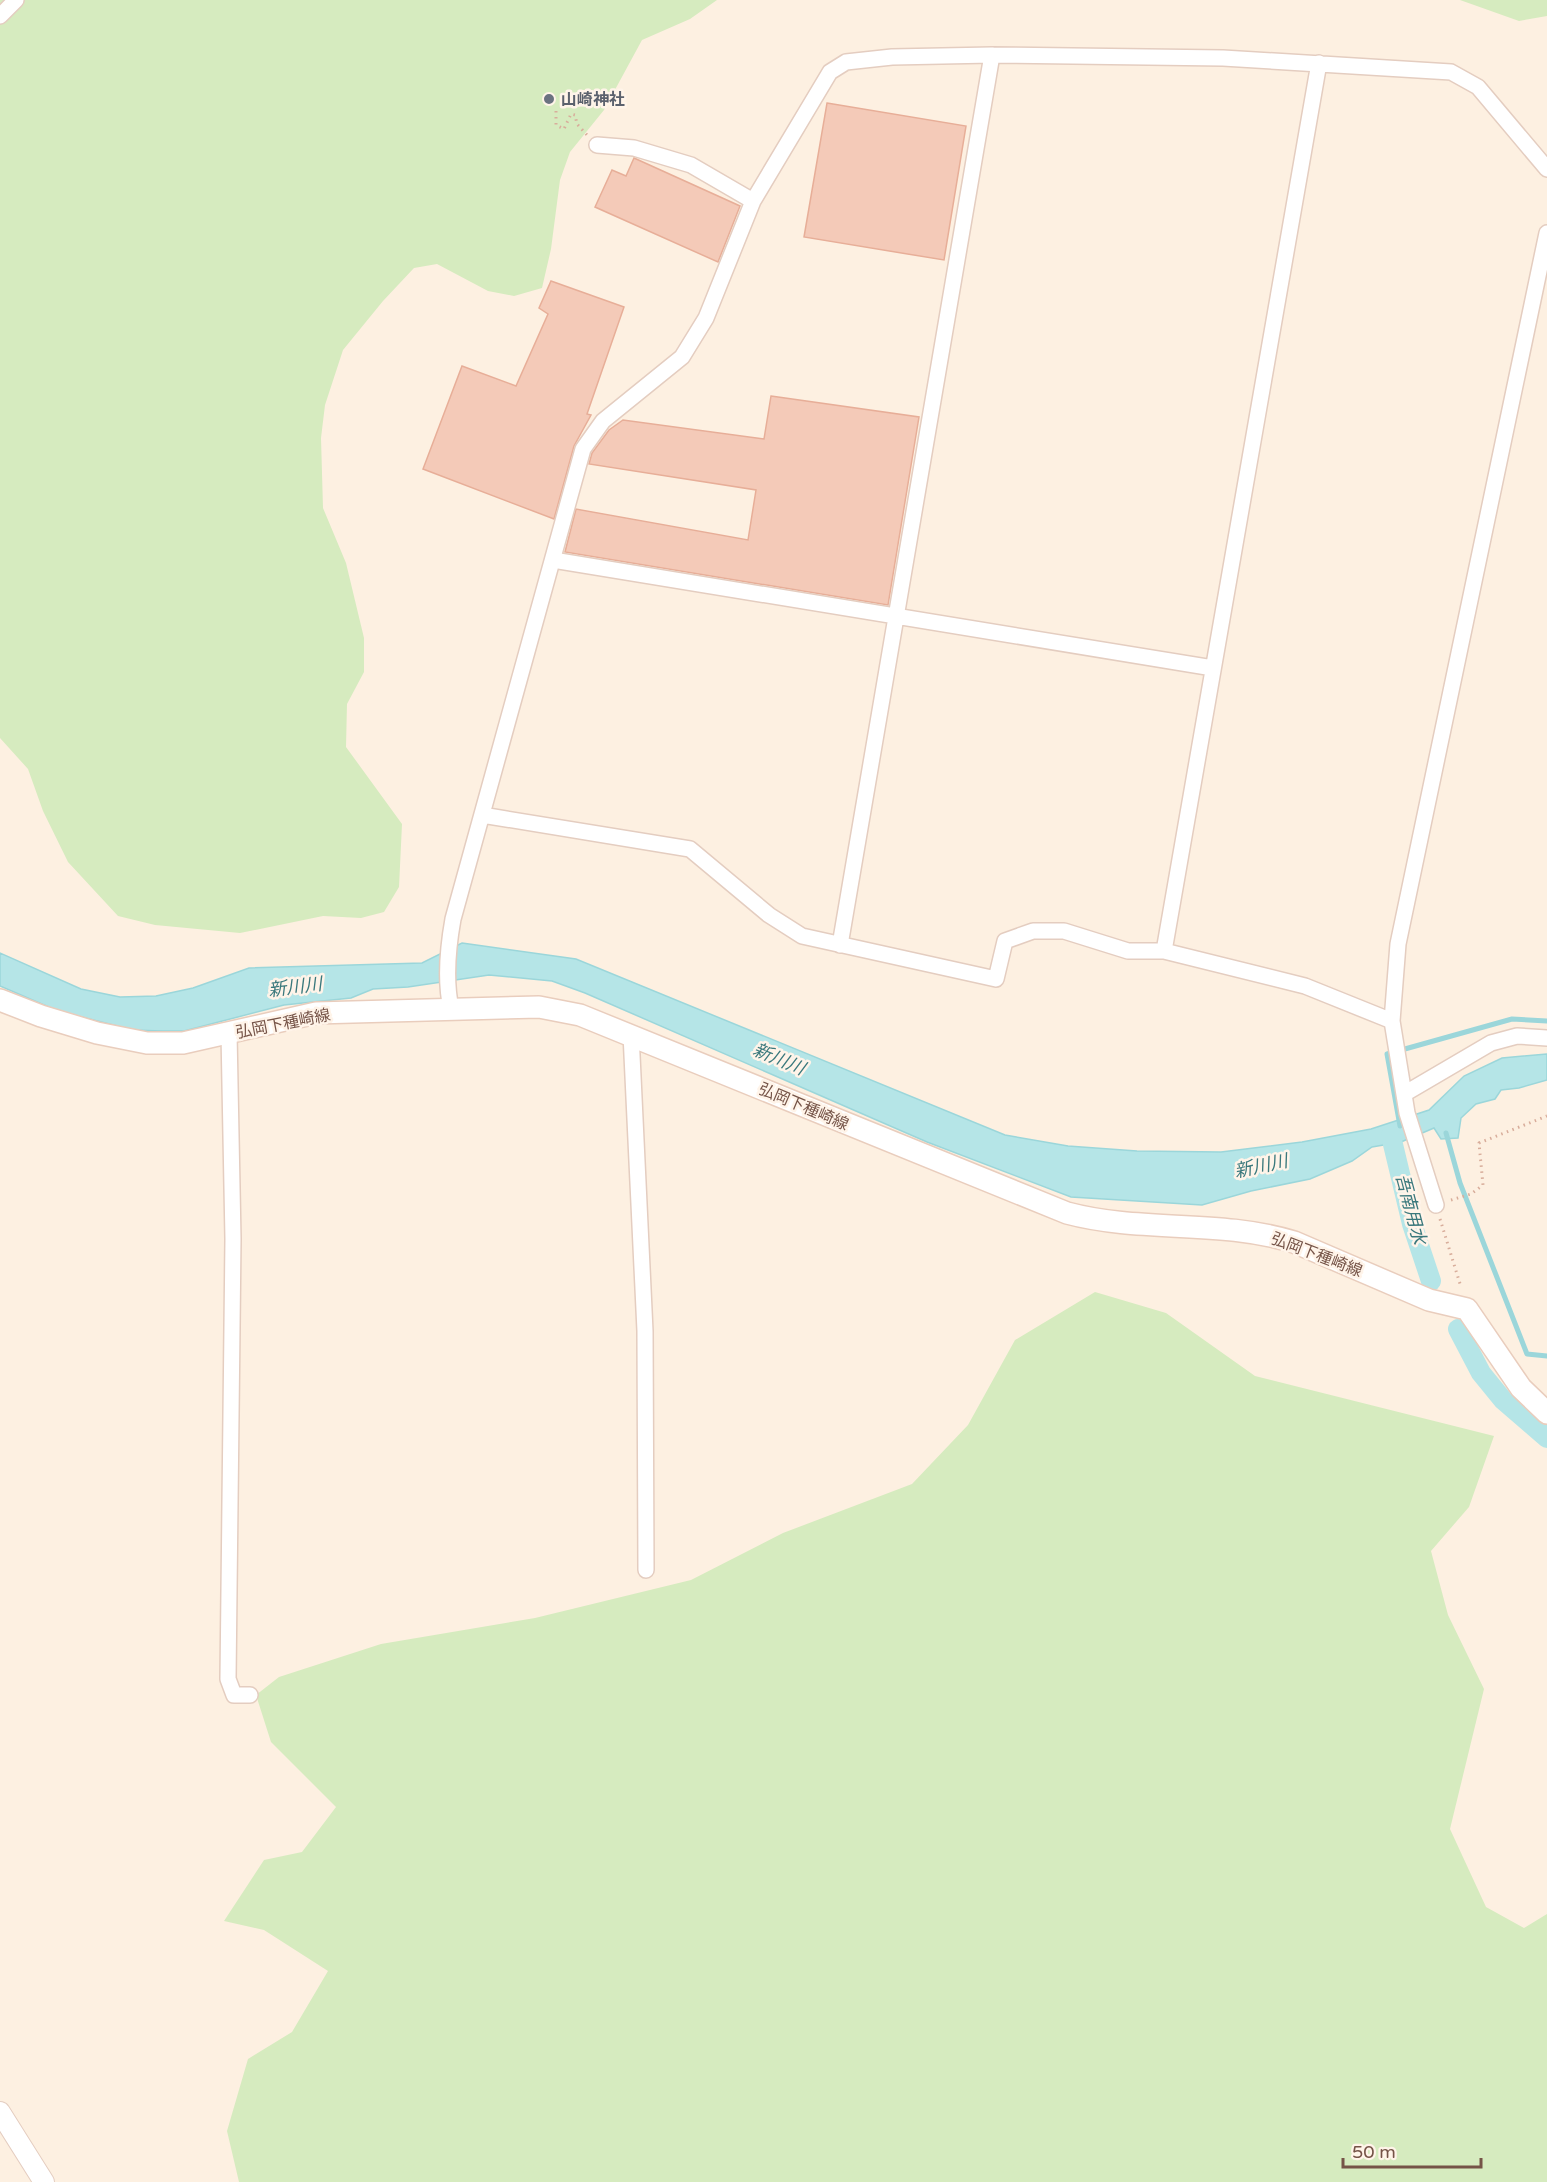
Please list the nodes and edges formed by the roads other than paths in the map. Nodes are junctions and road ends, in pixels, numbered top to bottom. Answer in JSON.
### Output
{"nodes":[{"id":1,"x":16,"y":0,"type":"edge"},
{"id":2,"x":0,"y":16,"type":"edge"},
{"id":3,"x":992,"y":55,"type":"junction"},
{"id":4,"x":1319,"y":63,"type":"junction"},
{"id":5,"x":597,"y":145,"type":"road end"},
{"id":6,"x":1547,"y":169,"type":"edge"},
{"id":7,"x":753,"y":201,"type":"junction"},
{"id":8,"x":1547,"y":233,"type":"edge"},
{"id":9,"x":553,"y":560,"type":"junction"},
{"id":10,"x":897,"y":618,"type":"junction"},
{"id":11,"x":1213,"y":668,"type":"junction"},
{"id":12,"x":482,"y":815,"type":"junction"},
{"id":13,"x":840,"y":945,"type":"junction"},
{"id":14,"x":1164,"y":951,"type":"junction"},
{"id":15,"x":0,"y":1000,"type":"edge"},
{"id":16,"x":450,"y":1002,"type":"junction"},
{"id":17,"x":1392,"y":1021,"type":"junction"},
{"id":18,"x":229,"y":1033,"type":"junction"},
{"id":19,"x":631,"y":1034,"type":"junction"},
{"id":20,"x":1547,"y":1038,"type":"edge"},
{"id":21,"x":1404,"y":1094,"type":"junction"},
{"id":22,"x":1436,"y":1205,"type":"road end"},
{"id":23,"x":1547,"y":1413,"type":"edge"},
{"id":24,"x":646,"y":1570,"type":"dead end"},
{"id":25,"x":250,"y":1695,"type":"dead end"},
{"id":26,"x":0,"y":2112,"type":"edge"},
{"id":27,"x":44,"y":2182,"type":"edge"}],
"edges":[{"from":1,"to":2,"type":"street"},
{"from":3,"to":4,"type":"street"},
{"from":3,"to":7,"type":"street"},
{"from":3,"to":10,"type":"street"},
{"from":4,"to":6,"type":"street"},
{"from":4,"to":11,"type":"street"},
{"from":5,"to":7,"type":"street"},
{"from":7,"to":9,"type":"street"},
{"from":8,"to":17,"type":"street"},
{"from":9,"to":10,"type":"street"},
{"from":9,"to":12,"type":"street"},
{"from":10,"to":11,"type":"street"},
{"from":10,"to":13,"type":"street"},
{"from":11,"to":14,"type":"street"},
{"from":12,"to":13,"type":"street"},
{"from":12,"to":16,"type":"street"},
{"from":13,"to":14,"type":"street"},
{"from":14,"to":17,"type":"street"},
{"from":15,"to":18,"type":"main road","name":"弘岡下種崎線"},
{"from":16,"to":18,"type":"main road","name":"弘岡下種崎線"},
{"from":16,"to":19,"type":"main road","name":"弘岡下種崎線"},
{"from":17,"to":21,"type":"street"},
{"from":18,"to":25,"type":"street"},
{"from":19,"to":23,"type":"main road","name":"弘岡下種崎線"},
{"from":19,"to":24,"type":"street"},
{"from":20,"to":21,"type":"street"},
{"from":21,"to":22,"type":"street"},
{"from":26,"to":27,"type":"street"}]}
